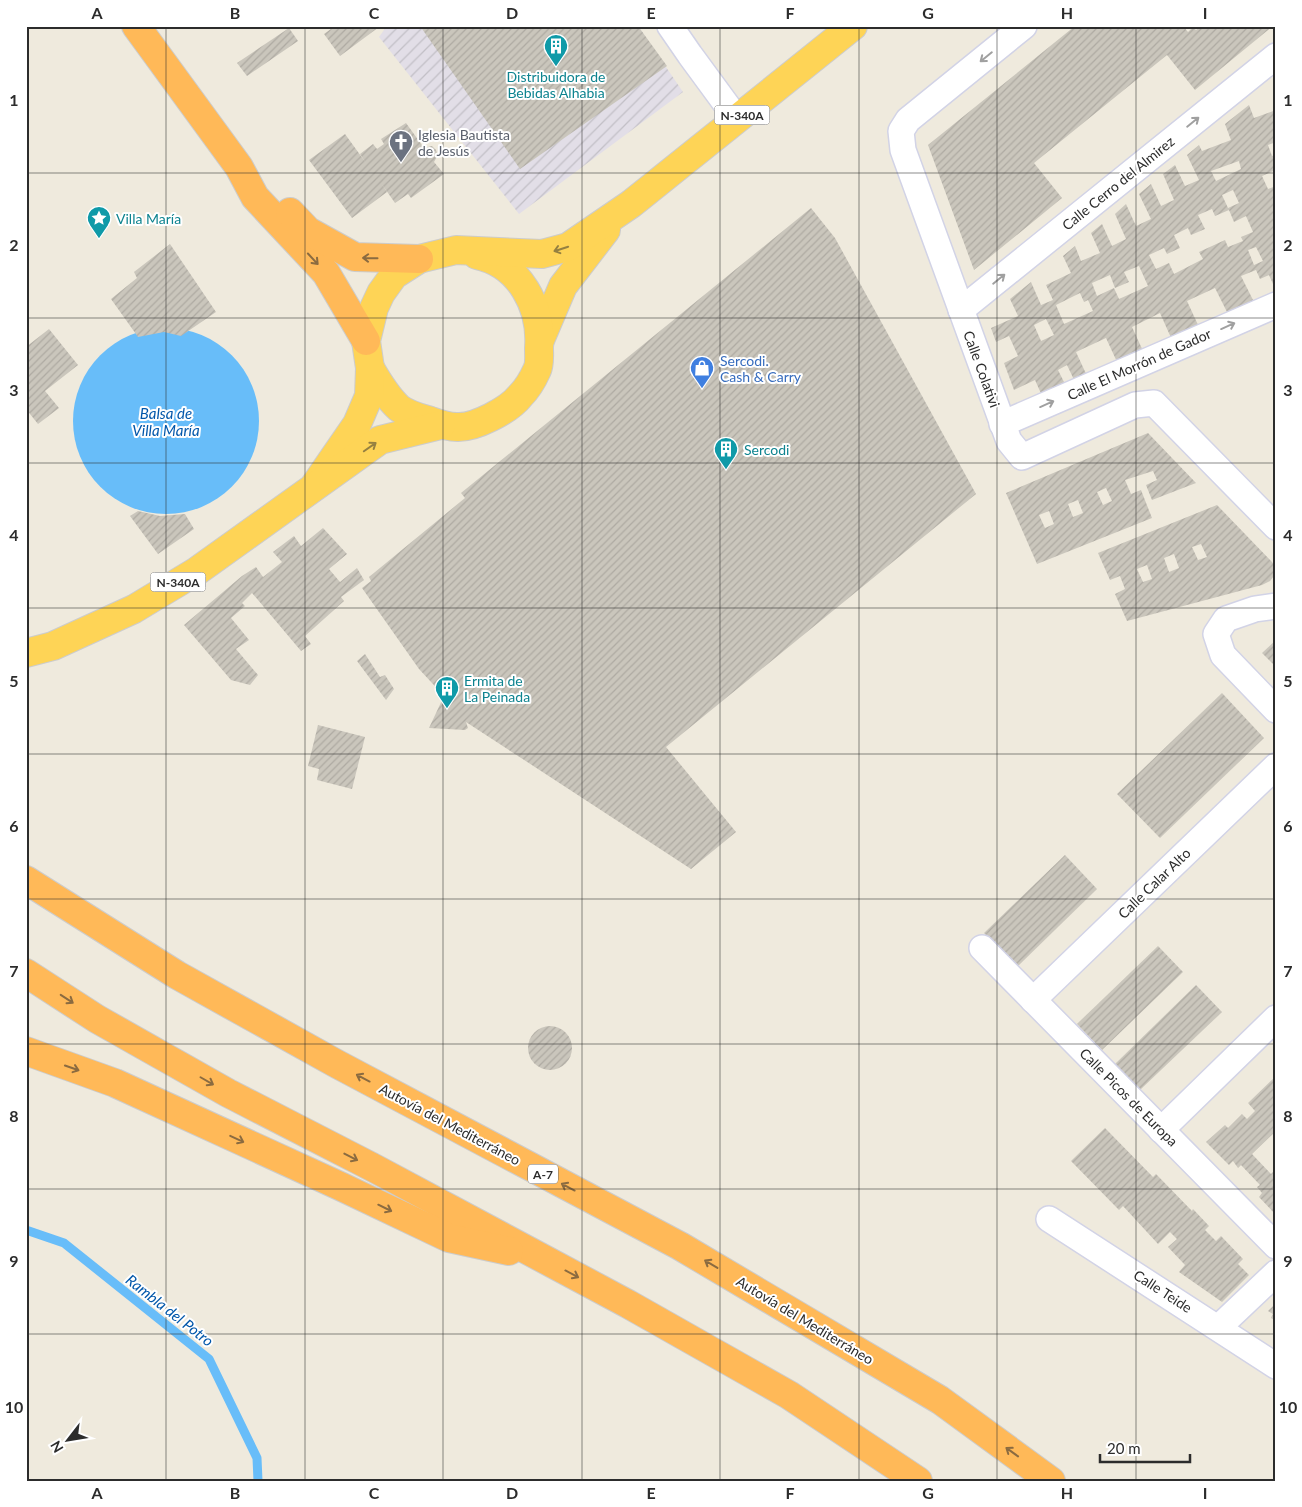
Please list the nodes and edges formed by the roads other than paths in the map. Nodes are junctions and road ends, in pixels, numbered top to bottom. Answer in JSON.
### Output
{"nodes":[{"id":1,"x":136,"y":26,"type":"edge"},
{"id":2,"x":670,"y":26,"type":"edge"},
{"id":3,"x":853,"y":26,"type":"edge"},
{"id":4,"x":1024,"y":26,"type":"edge"},
{"id":5,"x":1276,"y":56,"type":"edge"},
{"id":6,"x":737,"y":118,"type":"junction"},
{"id":7,"x":239,"y":167,"type":"junction"},
{"id":8,"x":631,"y":204,"type":"junction"},
{"id":9,"x":456,"y":250,"type":"junction"},
{"id":10,"x":418,"y":259,"type":"junction"},
{"id":11,"x":1276,"y":305,"type":"edge"},
{"id":12,"x":961,"y":310,"type":"junction"},
{"id":13,"x":366,"y":341,"type":"junction"},
{"id":14,"x":540,"y":342,"type":"junction"},
{"id":15,"x":370,"y":368,"type":"junction"},
{"id":16,"x":1002,"y":424,"type":"junction"},
{"id":17,"x":441,"y":425,"type":"junction"},
{"id":18,"x":315,"y":485,"type":"junction"},
{"id":19,"x":1276,"y":527,"type":"edge"},
{"id":20,"x":1276,"y":606,"type":"edge"},
{"id":21,"x":26,"y":653,"type":"edge"},
{"id":22,"x":1276,"y":710,"type":"edge"},
{"id":23,"x":1276,"y":766,"type":"edge"},
{"id":24,"x":26,"y":880,"type":"edge"},
{"id":25,"x":982,"y":948,"type":"dead end"},
{"id":26,"x":26,"y":972,"type":"edge"},
{"id":27,"x":1033,"y":1000,"type":"junction"},
{"id":28,"x":1276,"y":1018,"type":"edge"},
{"id":29,"x":26,"y":1051,"type":"edge"},
{"id":30,"x":1161,"y":1130,"type":"junction"},
{"id":31,"x":1048,"y":1219,"type":"dead end"},
{"id":32,"x":1276,"y":1246,"type":"edge"},
{"id":33,"x":541,"y":1258,"type":"junction"},
{"id":34,"x":1276,"y":1272,"type":"edge"},
{"id":35,"x":1219,"y":1327,"type":"junction"},
{"id":36,"x":1276,"y":1366,"type":"edge"},
{"id":37,"x":918,"y":1481,"type":"edge"},
{"id":38,"x":1051,"y":1481,"type":"edge"}],
"edges":[{"from":1,"to":7,"type":"highway"},
{"from":2,"to":6,"type":"street"},
{"from":3,"to":6,"type":"highway","number":"N-340A"},
{"from":4,"to":12,"type":"street","name":"Calle Colativi","one_way":true},
{"from":12,"to":5,"type":"street","name":"Calle Cerro del Almirez","one_way":true},
{"from":6,"to":8,"type":"highway","number":"N-340A"},
{"from":10,"to":7,"type":"highway","one_way":true},
{"from":7,"to":13,"type":"highway","one_way":true},
{"from":8,"to":9,"type":"highway","number":"N-340A","one_way":true},
{"from":8,"to":14,"type":"highway","number":"N-340A"},
{"from":9,"to":10,"type":"highway","number":"N-340A"},
{"from":9,"to":14,"type":"highway","number":"N-340A"},
{"from":10,"to":13,"type":"highway","number":"N-340A"},
{"from":16,"to":11,"type":"street","name":"Calle El Morrón de Gador","one_way":true},
{"from":12,"to":16,"type":"street","name":"Calle Colativi"},
{"from":13,"to":15,"type":"highway","number":"N-340A"},
{"from":14,"to":17,"type":"highway","number":"N-340A"},
{"from":15,"to":17,"type":"highway","number":"N-340A"},
{"from":15,"to":18,"type":"highway","number":"N-340A"},
{"from":16,"to":19,"type":"street","name":"Calle Colativi"},
{"from":18,"to":17,"type":"highway","number":"N-340A","one_way":true},
{"from":18,"to":21,"type":"highway","number":"N-340A"},
{"from":20,"to":22,"type":"street"},
{"from":23,"to":27,"type":"street","name":"Calle Calar Alto"},
{"from":38,"to":24,"type":"highway","name":"Autovía del Mediterráneo","number":"A-7","one_way":true},
{"from":25,"to":27,"type":"street","name":"Calle Picos de Europa"},
{"from":26,"to":33,"type":"highway","one_way":true},
{"from":27,"to":30,"type":"street","name":"Calle Picos de Europa"},
{"from":28,"to":30,"type":"street"},
{"from":29,"to":33,"type":"highway","one_way":true},
{"from":30,"to":32,"type":"street","name":"Calle Picos de Europa"},
{"from":31,"to":35,"type":"street","name":"Calle Teide"},
{"from":33,"to":37,"type":"highway","one_way":true},
{"from":34,"to":35,"type":"street"},
{"from":35,"to":36,"type":"street","name":"Calle Teide"}]}
